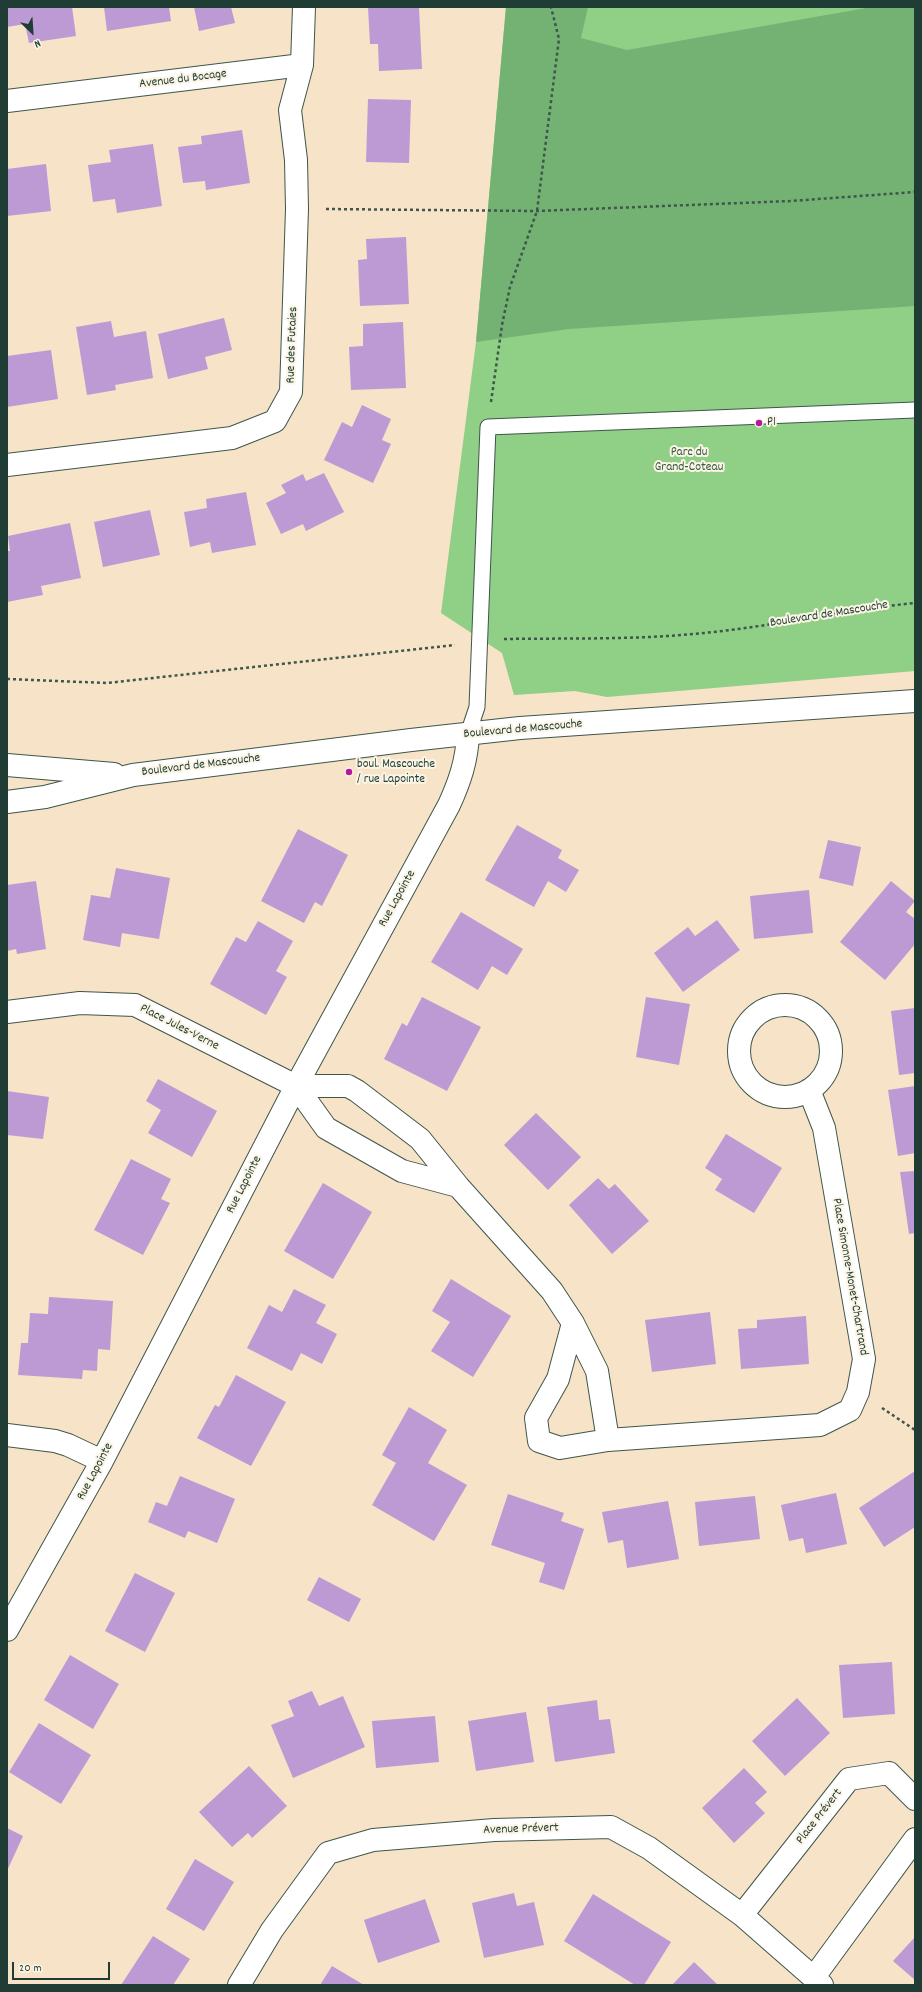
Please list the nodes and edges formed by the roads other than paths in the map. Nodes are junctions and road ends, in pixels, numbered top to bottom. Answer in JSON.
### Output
{"nodes":[{"id":1,"x":304,"y":7,"type":"edge"},
{"id":2,"x":302,"y":65,"type":"junction"},
{"id":3,"x":7,"y":101,"type":"edge"},
{"id":4,"x":915,"y":410,"type":"edge"},
{"id":5,"x":7,"y":465,"type":"edge"},
{"id":6,"x":915,"y":701,"type":"edge"},
{"id":7,"x":468,"y":734,"type":"junction"},
{"id":8,"x":7,"y":765,"type":"edge"},
{"id":9,"x":133,"y":775,"type":"junction"},
{"id":10,"x":7,"y":802,"type":"edge"},
{"id":11,"x":7,"y":1012,"type":"edge"},
{"id":12,"x":296,"y":1086,"type":"junction"},
{"id":13,"x":809,"y":1090,"type":"junction"},
{"id":14,"x":458,"y":1186,"type":"junction"},
{"id":15,"x":573,"y":1324,"type":"junction"},
{"id":16,"x":7,"y":1434,"type":"edge"},
{"id":17,"x":608,"y":1440,"type":"junction"},
{"id":18,"x":102,"y":1461,"type":"junction"},
{"id":19,"x":7,"y":1630,"type":"edge"},
{"id":20,"x":915,"y":1799,"type":"edge"},
{"id":21,"x":915,"y":1839,"type":"edge"},
{"id":22,"x":742,"y":1915,"type":"junction"},
{"id":23,"x":818,"y":1981,"type":"edge"},
{"id":24,"x":239,"y":1985,"type":"edge"}],
"edges":[{"from":1,"to":2,"type":"street"},
{"from":2,"to":3,"type":"street","name":"Avenue du Bocage"},
{"from":2,"to":5,"type":"street","name":"Rue des Futaies"},
{"from":4,"to":7,"type":"lane"},
{"from":6,"to":7,"type":"street","name":"Boulevard de Mascouche"},
{"from":7,"to":9,"type":"street","name":"Boulevard de Mascouche"},
{"from":7,"to":12,"type":"street","name":"Rue Lapointe"},
{"from":8,"to":9,"type":"street","name":"Boulevard de Mascouche"},
{"from":9,"to":10,"type":"street","name":"Boulevard de Mascouche"},
{"from":11,"to":12,"type":"street","name":"Place Jules-Verne"},
{"from":12,"to":14,"type":"street"},
{"from":12,"to":14,"type":"street"},
{"from":12,"to":18,"type":"street","name":"Rue Lapointe"},
{"from":13,"to":13,"type":"street"},
{"from":13,"to":17,"type":"street","name":"Place Simonne-Monet-Chartrand"},
{"from":14,"to":15,"type":"street"},
{"from":15,"to":17,"type":"street"},
{"from":15,"to":17,"type":"street","name":"Place Simonne-Monet-Chartrand"},
{"from":16,"to":18,"type":"street"},
{"from":18,"to":19,"type":"street","name":"Rue Lapointe"},
{"from":20,"to":22,"type":"street","name":"Place Prévert"},
{"from":21,"to":23,"type":"street"},
{"from":22,"to":23,"type":"street","name":"Avenue Prévert"},
{"from":22,"to":24,"type":"street","name":"Avenue Prévert"}]}
